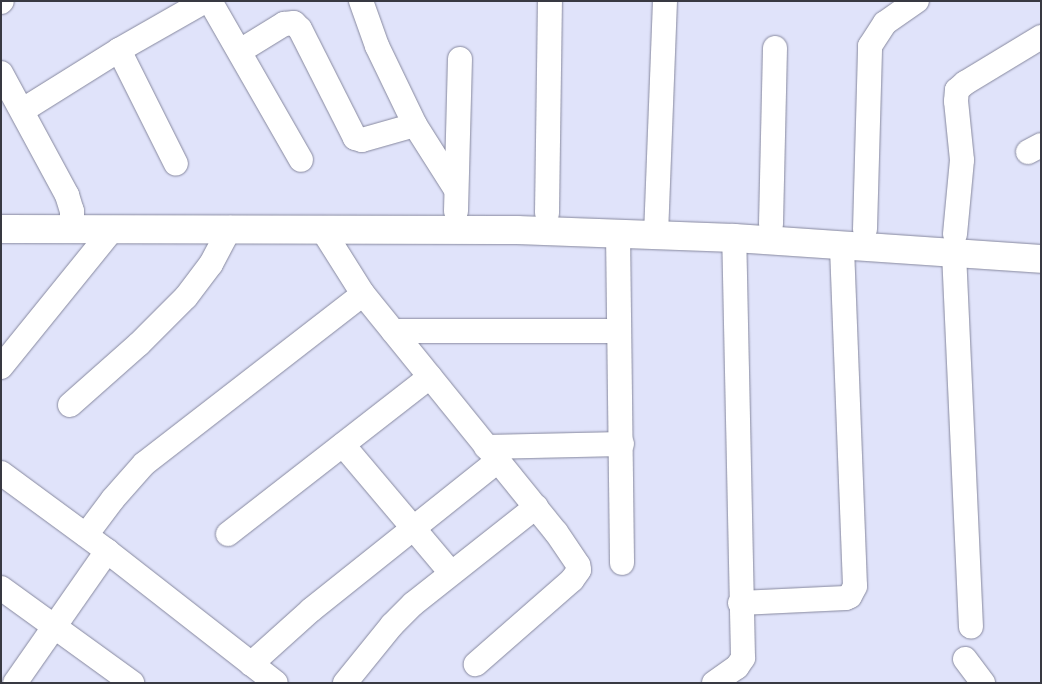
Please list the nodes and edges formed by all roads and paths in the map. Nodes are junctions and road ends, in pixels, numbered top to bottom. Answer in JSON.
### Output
{"nodes":[{"id":1,"x":205,"y":1,"type":"edge"},
{"id":2,"x":210,"y":1,"type":"edge"},
{"id":3,"x":361,"y":1,"type":"edge"},
{"id":4,"x":550,"y":1,"type":"edge"},
{"id":5,"x":664,"y":1,"type":"edge"},
{"id":6,"x":917,"y":1,"type":"edge"},
{"id":7,"x":1041,"y":37,"type":"edge"},
{"id":8,"x":775,"y":48,"type":"dead end"},
{"id":9,"x":118,"y":50,"type":"junction"},
{"id":10,"x":240,"y":51,"type":"junction"},
{"id":11,"x":460,"y":59,"type":"dead end"},
{"id":12,"x":1,"y":73,"type":"edge"},
{"id":13,"x":23,"y":110,"type":"junction"},
{"id":14,"x":415,"y":125,"type":"junction"},
{"id":15,"x":301,"y":160,"type":"dead end"},
{"id":16,"x":176,"y":164,"type":"dead end"},
{"id":17,"x":456,"y":199,"type":"junction"},
{"id":18,"x":548,"y":213,"type":"junction"},
{"id":19,"x":72,"y":220,"type":"junction"},
{"id":20,"x":771,"y":224,"type":"junction"},
{"id":21,"x":657,"y":226,"type":"junction"},
{"id":22,"x":5,"y":228,"type":"edge"},
{"id":23,"x":230,"y":228,"type":"junction"},
{"id":24,"x":322,"y":229,"type":"junction"},
{"id":25,"x":865,"y":229,"type":"junction"},
{"id":26,"x":112,"y":230,"type":"junction"},
{"id":27,"x":618,"y":233,"type":"junction"},
{"id":28,"x":734,"y":238,"type":"junction"},
{"id":29,"x":1041,"y":240,"type":"edge"},
{"id":30,"x":955,"y":244,"type":"junction"},
{"id":31,"x":842,"y":246,"type":"junction"},
{"id":32,"x":1041,"y":259,"type":"edge"},
{"id":33,"x":363,"y":294,"type":"junction"},
{"id":34,"x":619,"y":331,"type":"junction"},
{"id":35,"x":393,"y":332,"type":"junction"},
{"id":36,"x":1,"y":367,"type":"edge"},
{"id":37,"x":430,"y":378,"type":"junction"},
{"id":38,"x":70,"y":405,"type":"dead end"},
{"id":39,"x":622,"y":444,"type":"junction"},
{"id":40,"x":343,"y":445,"type":"junction"},
{"id":41,"x":493,"y":453,"type":"junction"},
{"id":42,"x":1,"y":473,"type":"edge"},
{"id":43,"x":536,"y":507,"type":"junction"},
{"id":44,"x":414,"y":528,"type":"junction"},
{"id":45,"x":228,"y":534,"type":"dead end"},
{"id":46,"x":86,"y":535,"type":"junction"},
{"id":47,"x":107,"y":551,"type":"junction"},
{"id":48,"x":622,"y":563,"type":"dead end"},
{"id":49,"x":451,"y":572,"type":"junction"},
{"id":50,"x":1,"y":588,"type":"edge"},
{"id":51,"x":740,"y":603,"type":"junction"},
{"id":52,"x":55,"y":625,"type":"junction"},
{"id":53,"x":971,"y":627,"type":"dead end"},
{"id":54,"x":965,"y":659,"type":"dead end"},
{"id":55,"x":251,"y":664,"type":"junction"},
{"id":56,"x":476,"y":664,"type":"dead end"},
{"id":57,"x":15,"y":683,"type":"edge"},
{"id":58,"x":132,"y":683,"type":"edge"},
{"id":59,"x":276,"y":683,"type":"edge"},
{"id":60,"x":345,"y":683,"type":"edge"},
{"id":61,"x":714,"y":683,"type":"edge"},
{"id":62,"x":983,"y":683,"type":"edge"}],
"edges":[{"from":1,"to":9,"type":"street"},
{"from":2,"to":10,"type":"street"},
{"from":3,"to":14,"type":"street"},
{"from":4,"to":18,"type":"street"},
{"from":5,"to":21,"type":"street"},
{"from":6,"to":25,"type":"street"},
{"from":7,"to":30,"type":"street"},
{"from":8,"to":20,"type":"street"},
{"from":9,"to":13,"type":"street"},
{"from":9,"to":16,"type":"street"},
{"from":10,"to":14,"type":"street"},
{"from":10,"to":15,"type":"street"},
{"from":11,"to":17,"type":"street"},
{"from":12,"to":13,"type":"street"},
{"from":13,"to":19,"type":"street"},
{"from":14,"to":17,"type":"street"},
{"from":17,"to":18,"type":"highway"},
{"from":17,"to":19,"type":"highway"},
{"from":18,"to":21,"type":"highway"},
{"from":19,"to":22,"type":"highway"},
{"from":19,"to":26,"type":"highway"},
{"from":20,"to":21,"type":"highway"},
{"from":20,"to":25,"type":"highway"},
{"from":21,"to":27,"type":"highway"},
{"from":21,"to":28,"type":"highway"},
{"from":23,"to":24,"type":"highway"},
{"from":23,"to":26,"type":"highway"},
{"from":23,"to":38,"type":"street"},
{"from":24,"to":27,"type":"highway"},
{"from":24,"to":33,"type":"street"},
{"from":25,"to":30,"type":"highway"},
{"from":26,"to":36,"type":"street"},
{"from":27,"to":34,"type":"street"},
{"from":28,"to":31,"type":"highway"},
{"from":28,"to":51,"type":"street"},
{"from":29,"to":30,"type":"highway"},
{"from":30,"to":31,"type":"highway"},
{"from":30,"to":32,"type":"highway"},
{"from":30,"to":53,"type":"street"},
{"from":31,"to":51,"type":"street"},
{"from":33,"to":35,"type":"street"},
{"from":33,"to":46,"type":"street"},
{"from":34,"to":35,"type":"street"},
{"from":34,"to":39,"type":"street"},
{"from":35,"to":37,"type":"street"},
{"from":37,"to":40,"type":"street"},
{"from":37,"to":41,"type":"street"},
{"from":39,"to":41,"type":"street"},
{"from":39,"to":48,"type":"street"},
{"from":40,"to":44,"type":"street"},
{"from":40,"to":45,"type":"street"},
{"from":41,"to":43,"type":"street"},
{"from":41,"to":44,"type":"street"},
{"from":42,"to":46,"type":"street"},
{"from":43,"to":49,"type":"street"},
{"from":43,"to":56,"type":"street"},
{"from":44,"to":49,"type":"street"},
{"from":44,"to":55,"type":"street"},
{"from":46,"to":47,"type":"street"},
{"from":47,"to":52,"type":"street"},
{"from":47,"to":55,"type":"street"},
{"from":49,"to":60,"type":"street"},
{"from":50,"to":52,"type":"street"},
{"from":51,"to":61,"type":"street"},
{"from":52,"to":57,"type":"street"},
{"from":52,"to":58,"type":"street"},
{"from":54,"to":62,"type":"street"},
{"from":55,"to":59,"type":"street"}]}
